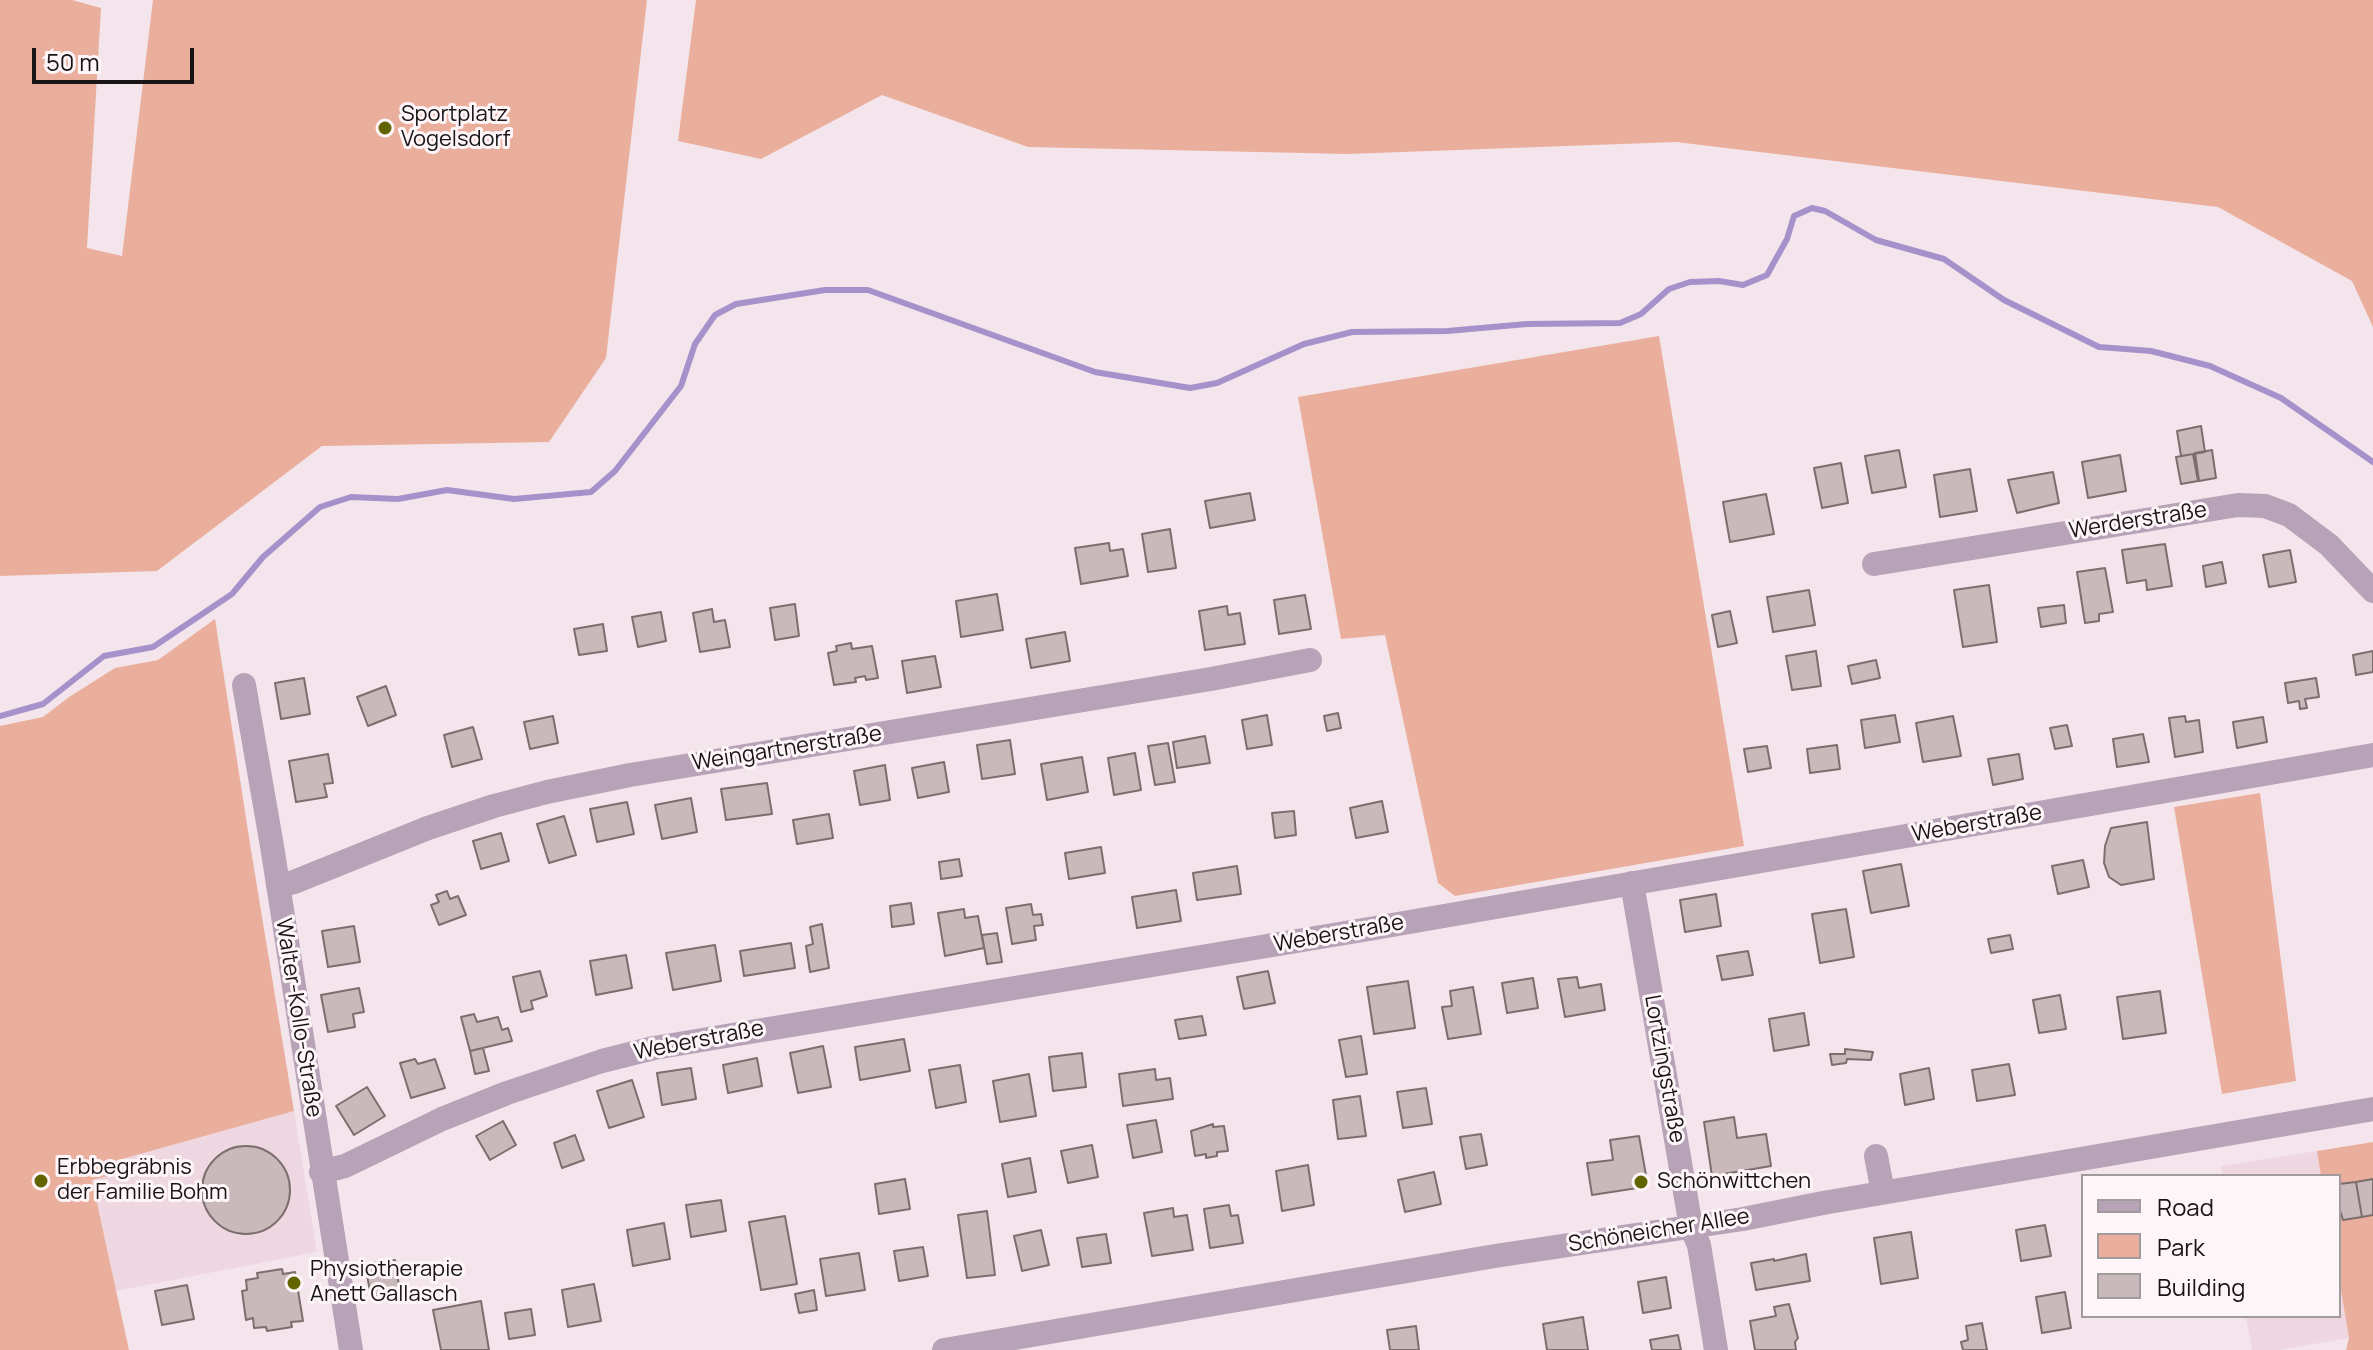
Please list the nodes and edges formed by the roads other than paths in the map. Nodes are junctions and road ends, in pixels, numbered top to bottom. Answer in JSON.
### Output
{"nodes":[{"id":1,"x":1874,"y":564,"type":"dead end"},
{"id":2,"x":2373,"y":591,"type":"edge"},
{"id":3,"x":1310,"y":660,"type":"dead end"},
{"id":4,"x":244,"y":685,"type":"dead end"},
{"id":5,"x":2373,"y":755,"type":"edge"},
{"id":6,"x":1632,"y":883,"type":"junction"},
{"id":7,"x":278,"y":886,"type":"junction"},
{"id":8,"x":2373,"y":1109,"type":"edge"},
{"id":9,"x":1876,"y":1156,"type":"dead end"},
{"id":10,"x":321,"y":1172,"type":"junction"},
{"id":11,"x":1883,"y":1192,"type":"junction"},
{"id":12,"x":1691,"y":1227,"type":"junction"},
{"id":13,"x":351,"y":1350,"type":"edge"},
{"id":14,"x":944,"y":1350,"type":"edge"},
{"id":15,"x":1716,"y":1350,"type":"edge"}],
"edges":[{"from":1,"to":2,"type":"street","name":"Werderstraße"},
{"from":3,"to":7,"type":"street","name":"Weingartnerstraße"},
{"from":4,"to":7,"type":"street","name":"Walter-Kollo-Straße"},
{"from":5,"to":6,"type":"street","name":"Weberstraße"},
{"from":6,"to":10,"type":"street","name":"Weberstraße"},
{"from":6,"to":12,"type":"street","name":"Lortzingstraße"},
{"from":7,"to":10,"type":"street","name":"Walter-Kollo-Straße"},
{"from":8,"to":11,"type":"street","name":"Schöneicher Allee"},
{"from":9,"to":11,"type":"street"},
{"from":10,"to":13,"type":"street","name":"Walter-Kollo-Straße"},
{"from":11,"to":12,"type":"street","name":"Schöneicher Allee"},
{"from":12,"to":14,"type":"street","name":"Schöneicher Allee"},
{"from":12,"to":15,"type":"street","name":"Lortzingstraße"}]}
